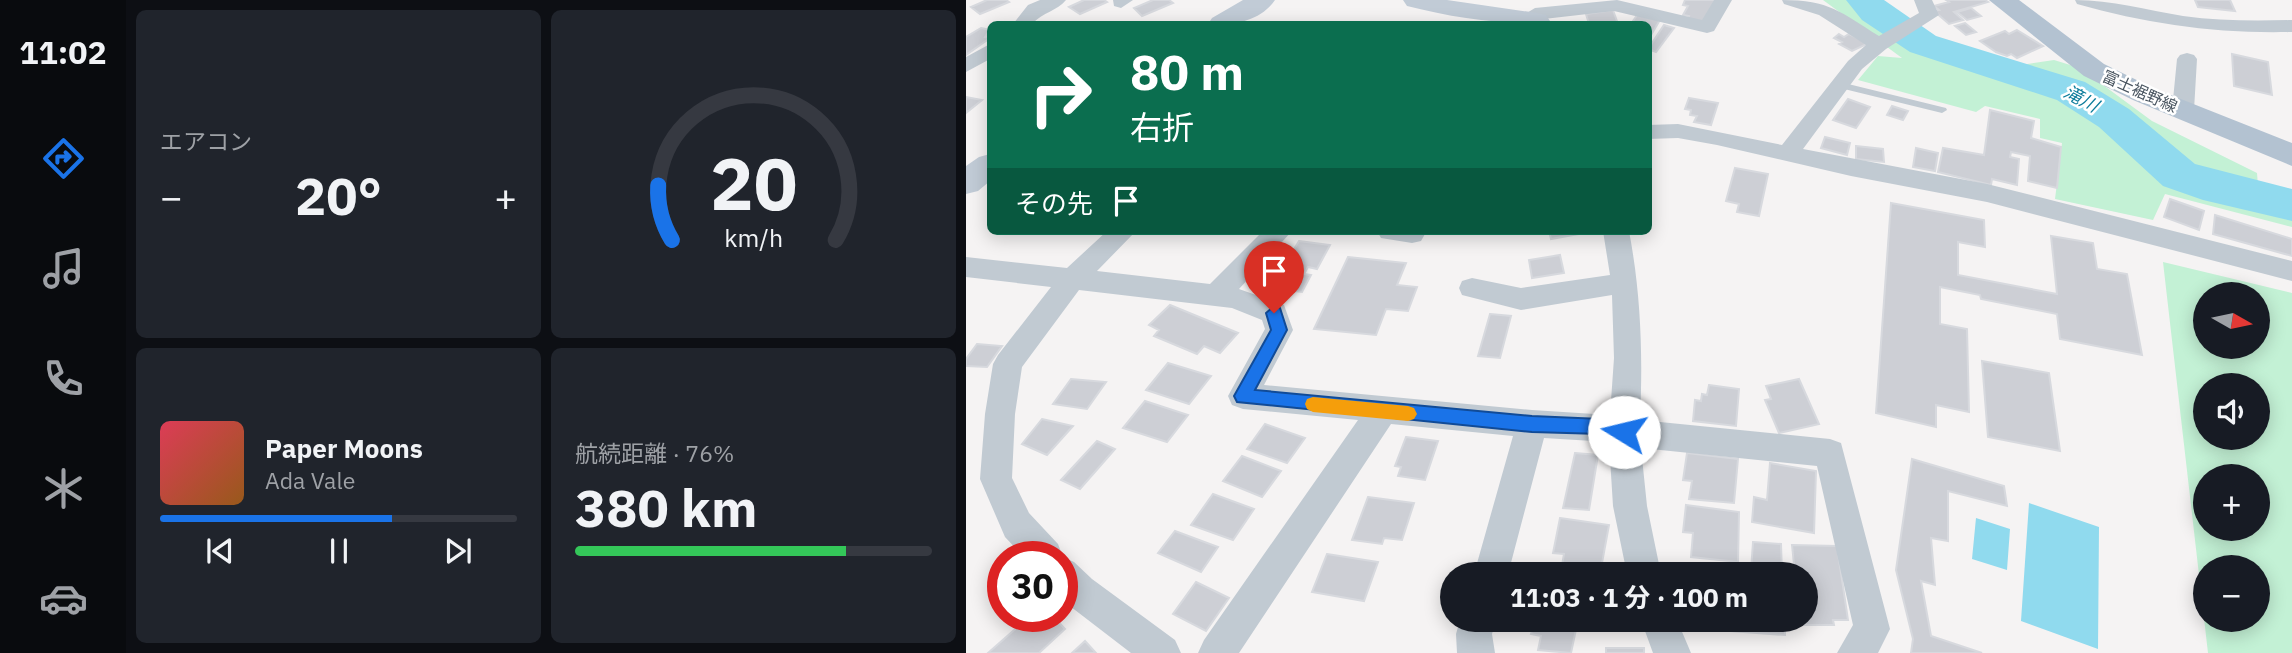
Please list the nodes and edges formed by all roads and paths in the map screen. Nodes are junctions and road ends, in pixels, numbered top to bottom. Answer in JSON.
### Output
{"nodes":[{"id":1,"x":1057,"y":0,"type":"edge"},
{"id":2,"x":1262,"y":0,"type":"edge"},
{"id":3,"x":1416,"y":0,"type":"edge"},
{"id":4,"x":1723,"y":0,"type":"edge"},
{"id":5,"x":1791,"y":0,"type":"edge"},
{"id":6,"x":1923,"y":0,"type":"edge"},
{"id":7,"x":2002,"y":0,"type":"edge"},
{"id":8,"x":2084,"y":0,"type":"edge"},
{"id":9,"x":1535,"y":15,"type":"edge"},
{"id":10,"x":1025,"y":21,"type":"edge"},
{"id":11,"x":1226,"y":21,"type":"edge"},
{"id":12,"x":2292,"y":26,"type":"edge"},
{"id":13,"x":1879,"y":45,"type":"junction"},
{"id":14,"x":987,"y":52,"type":"edge"},
{"id":15,"x":2187,"y":59,"type":"dead end"},
{"id":16,"x":966,"y":66,"type":"edge"},
{"id":17,"x":1840,"y":85,"type":"junction"},
{"id":18,"x":1942,"y":110,"type":"dead end"},
{"id":19,"x":2183,"y":110,"type":"junction"},
{"id":20,"x":1652,"y":132,"type":"edge"},
{"id":21,"x":1788,"y":153,"type":"junction"},
{"id":22,"x":2292,"y":155,"type":"edge"},
{"id":23,"x":987,"y":167,"type":"edge"},
{"id":24,"x":966,"y":183,"type":"edge"},
{"id":25,"x":1120,"y":235,"type":"edge"},
{"id":26,"x":1275,"y":235,"type":"edge"},
{"id":27,"x":1617,"y":235,"type":"edge"},
{"id":28,"x":966,"y":267,"type":"edge"},
{"id":29,"x":2292,"y":271,"type":"edge"},
{"id":30,"x":1071,"y":280,"type":"junction"},
{"id":31,"x":1625,"y":283,"type":"junction"},
{"id":32,"x":1472,"y":288,"type":"dead end"},
{"id":33,"x":1216,"y":295,"type":"junction"},
{"id":34,"x":1382,"y":411,"type":"junction"},
{"id":35,"x":1532,"y":424,"type":"junction"},
{"id":36,"x":1624,"y":432,"type":"junction"},
{"id":37,"x":1032,"y":541,"type":"edge"},
{"id":38,"x":1494,"y":562,"type":"edge"},
{"id":39,"x":1642,"y":562,"type":"edge"},
{"id":40,"x":1078,"y":591,"type":"edge"},
{"id":41,"x":1475,"y":632,"type":"edge"},
{"id":42,"x":1664,"y":632,"type":"edge"},
{"id":43,"x":1162,"y":653,"type":"edge"},
{"id":44,"x":1217,"y":653,"type":"edge"},
{"id":45,"x":1476,"y":653,"type":"edge"},
{"id":46,"x":1672,"y":653,"type":"edge"},
{"id":47,"x":1856,"y":653,"type":"edge"}],
"edges":[{"from":1,"to":10,"type":"street"},
{"from":2,"to":11,"type":"street"},
{"from":3,"to":9,"type":"street"},
{"from":4,"to":9,"type":"street"},
{"from":5,"to":13,"type":"street"},
{"from":6,"to":13,"type":"street"},
{"from":7,"to":19,"type":"main road","name":"富士裾野線"},
{"from":8,"to":12,"type":"street"},
{"from":13,"to":17,"type":"street"},
{"from":14,"to":16,"type":"street"},
{"from":15,"to":19,"type":"street"},
{"from":17,"to":18,"type":"lane"},
{"from":17,"to":21,"type":"street"},
{"from":19,"to":22,"type":"main road","name":"富士裾野線"},
{"from":20,"to":21,"type":"street"},
{"from":21,"to":29,"type":"street"},
{"from":23,"to":24,"type":"street"},
{"from":25,"to":30,"type":"street"},
{"from":26,"to":33,"type":"street"},
{"from":27,"to":31,"type":"street"},
{"from":28,"to":30,"type":"street"},
{"from":30,"to":33,"type":"street"},
{"from":30,"to":37,"type":"street"},
{"from":31,"to":32,"type":"street"},
{"from":31,"to":36,"type":"street"},
{"from":33,"to":34,"type":"street"},
{"from":34,"to":35,"type":"street"},
{"from":34,"to":44,"type":"street"},
{"from":35,"to":36,"type":"street"},
{"from":35,"to":38,"type":"street"},
{"from":36,"to":39,"type":"street"},
{"from":36,"to":47,"type":"street"},
{"from":40,"to":43,"type":"street"},
{"from":41,"to":45,"type":"street"},
{"from":42,"to":46,"type":"street"}]}
